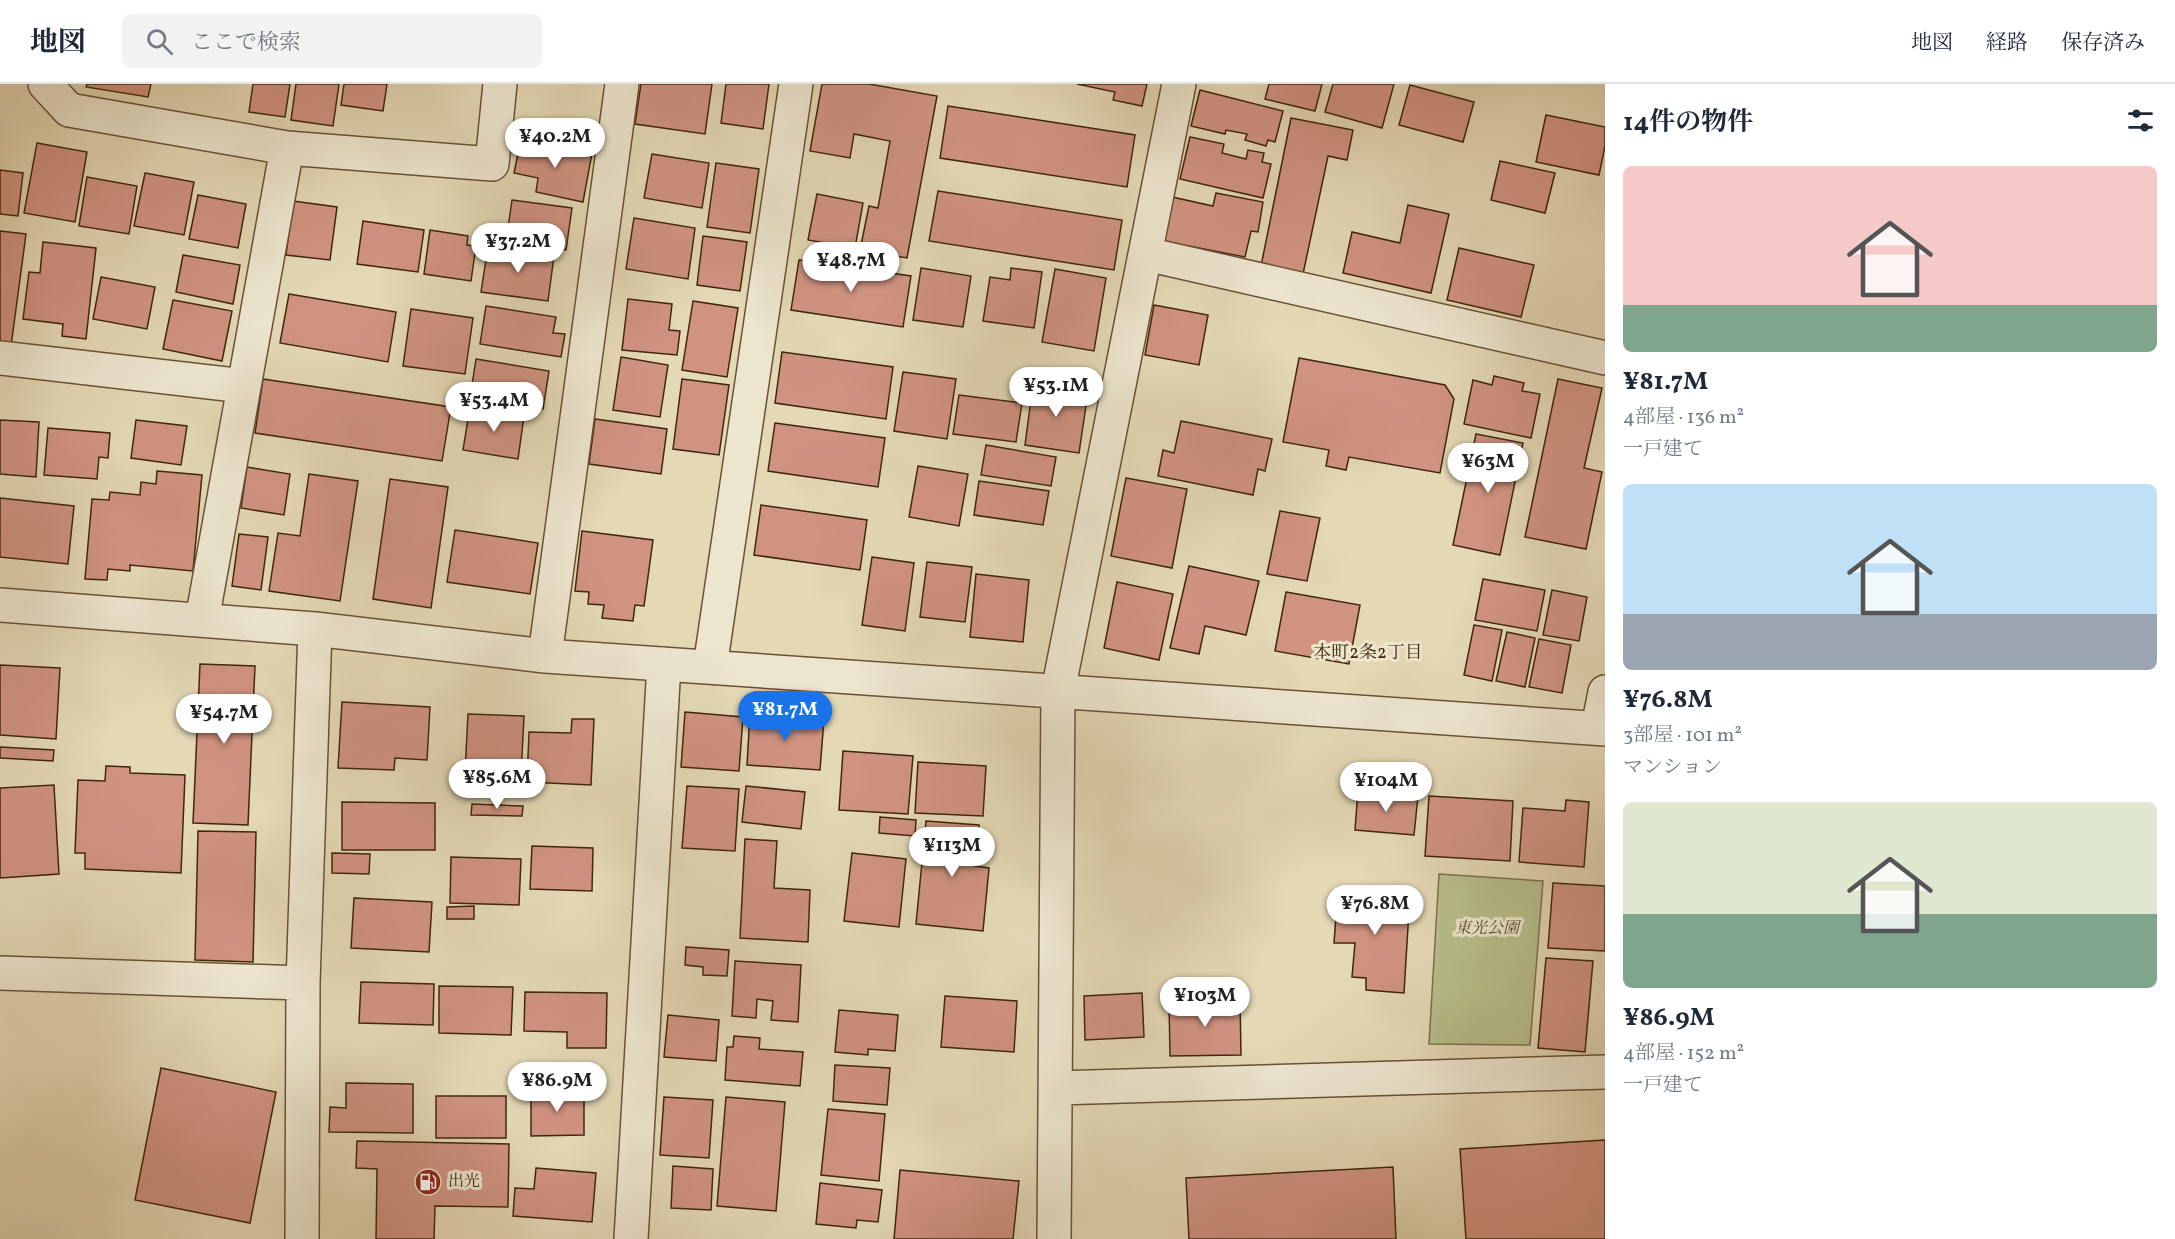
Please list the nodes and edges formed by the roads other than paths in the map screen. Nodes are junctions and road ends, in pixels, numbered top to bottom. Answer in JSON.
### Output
{"nodes":[{"id":1,"x":45,"y":84,"type":"edge"},
{"id":2,"x":500,"y":84,"type":"edge"},
{"id":3,"x":622,"y":84,"type":"edge"},
{"id":4,"x":796,"y":84,"type":"edge"},
{"id":5,"x":1179,"y":84,"type":"edge"},
{"id":6,"x":287,"y":148,"type":"junction"},
{"id":7,"x":1146,"y":254,"type":"junction"},
{"id":8,"x":0,"y":358,"type":"edge"},
{"id":9,"x":1605,"y":358,"type":"edge"},
{"id":10,"x":244,"y":386,"type":"junction"},
{"id":11,"x":0,"y":605,"type":"edge"},
{"id":12,"x":202,"y":620,"type":"junction"},
{"id":13,"x":315,"y":629,"type":"junction"},
{"id":14,"x":545,"y":656,"type":"junction"},
{"id":15,"x":664,"y":664,"type":"junction"},
{"id":16,"x":710,"y":668,"type":"junction"},
{"id":17,"x":1058,"y":691,"type":"junction"},
{"id":18,"x":1605,"y":692,"type":"edge"},
{"id":19,"x":1601,"y":729,"type":"edge"},
{"id":20,"x":0,"y":973,"type":"edge"},
{"id":21,"x":303,"y":983,"type":"junction"},
{"id":22,"x":1605,"y":1072,"type":"edge"},
{"id":23,"x":1056,"y":1088,"type":"junction"},
{"id":24,"x":302,"y":1239,"type":"edge"},
{"id":25,"x":632,"y":1239,"type":"edge"},
{"id":26,"x":1054,"y":1239,"type":"edge"}],
"edges":[{"from":1,"to":6,"type":"street"},
{"from":2,"to":6,"type":"street"},
{"from":3,"to":14,"type":"street"},
{"from":4,"to":16,"type":"street"},
{"from":5,"to":7,"type":"street"},
{"from":6,"to":10,"type":"street"},
{"from":7,"to":9,"type":"street"},
{"from":7,"to":17,"type":"street"},
{"from":8,"to":10,"type":"street"},
{"from":10,"to":12,"type":"street"},
{"from":11,"to":12,"type":"street"},
{"from":12,"to":13,"type":"street"},
{"from":13,"to":14,"type":"street"},
{"from":13,"to":21,"type":"street"},
{"from":14,"to":15,"type":"street"},
{"from":15,"to":16,"type":"street"},
{"from":15,"to":25,"type":"street"},
{"from":16,"to":17,"type":"street"},
{"from":17,"to":19,"type":"street"},
{"from":17,"to":23,"type":"street"},
{"from":18,"to":19,"type":"street"},
{"from":20,"to":21,"type":"street"},
{"from":21,"to":24,"type":"street"},
{"from":22,"to":23,"type":"street"},
{"from":23,"to":26,"type":"street"}]}
